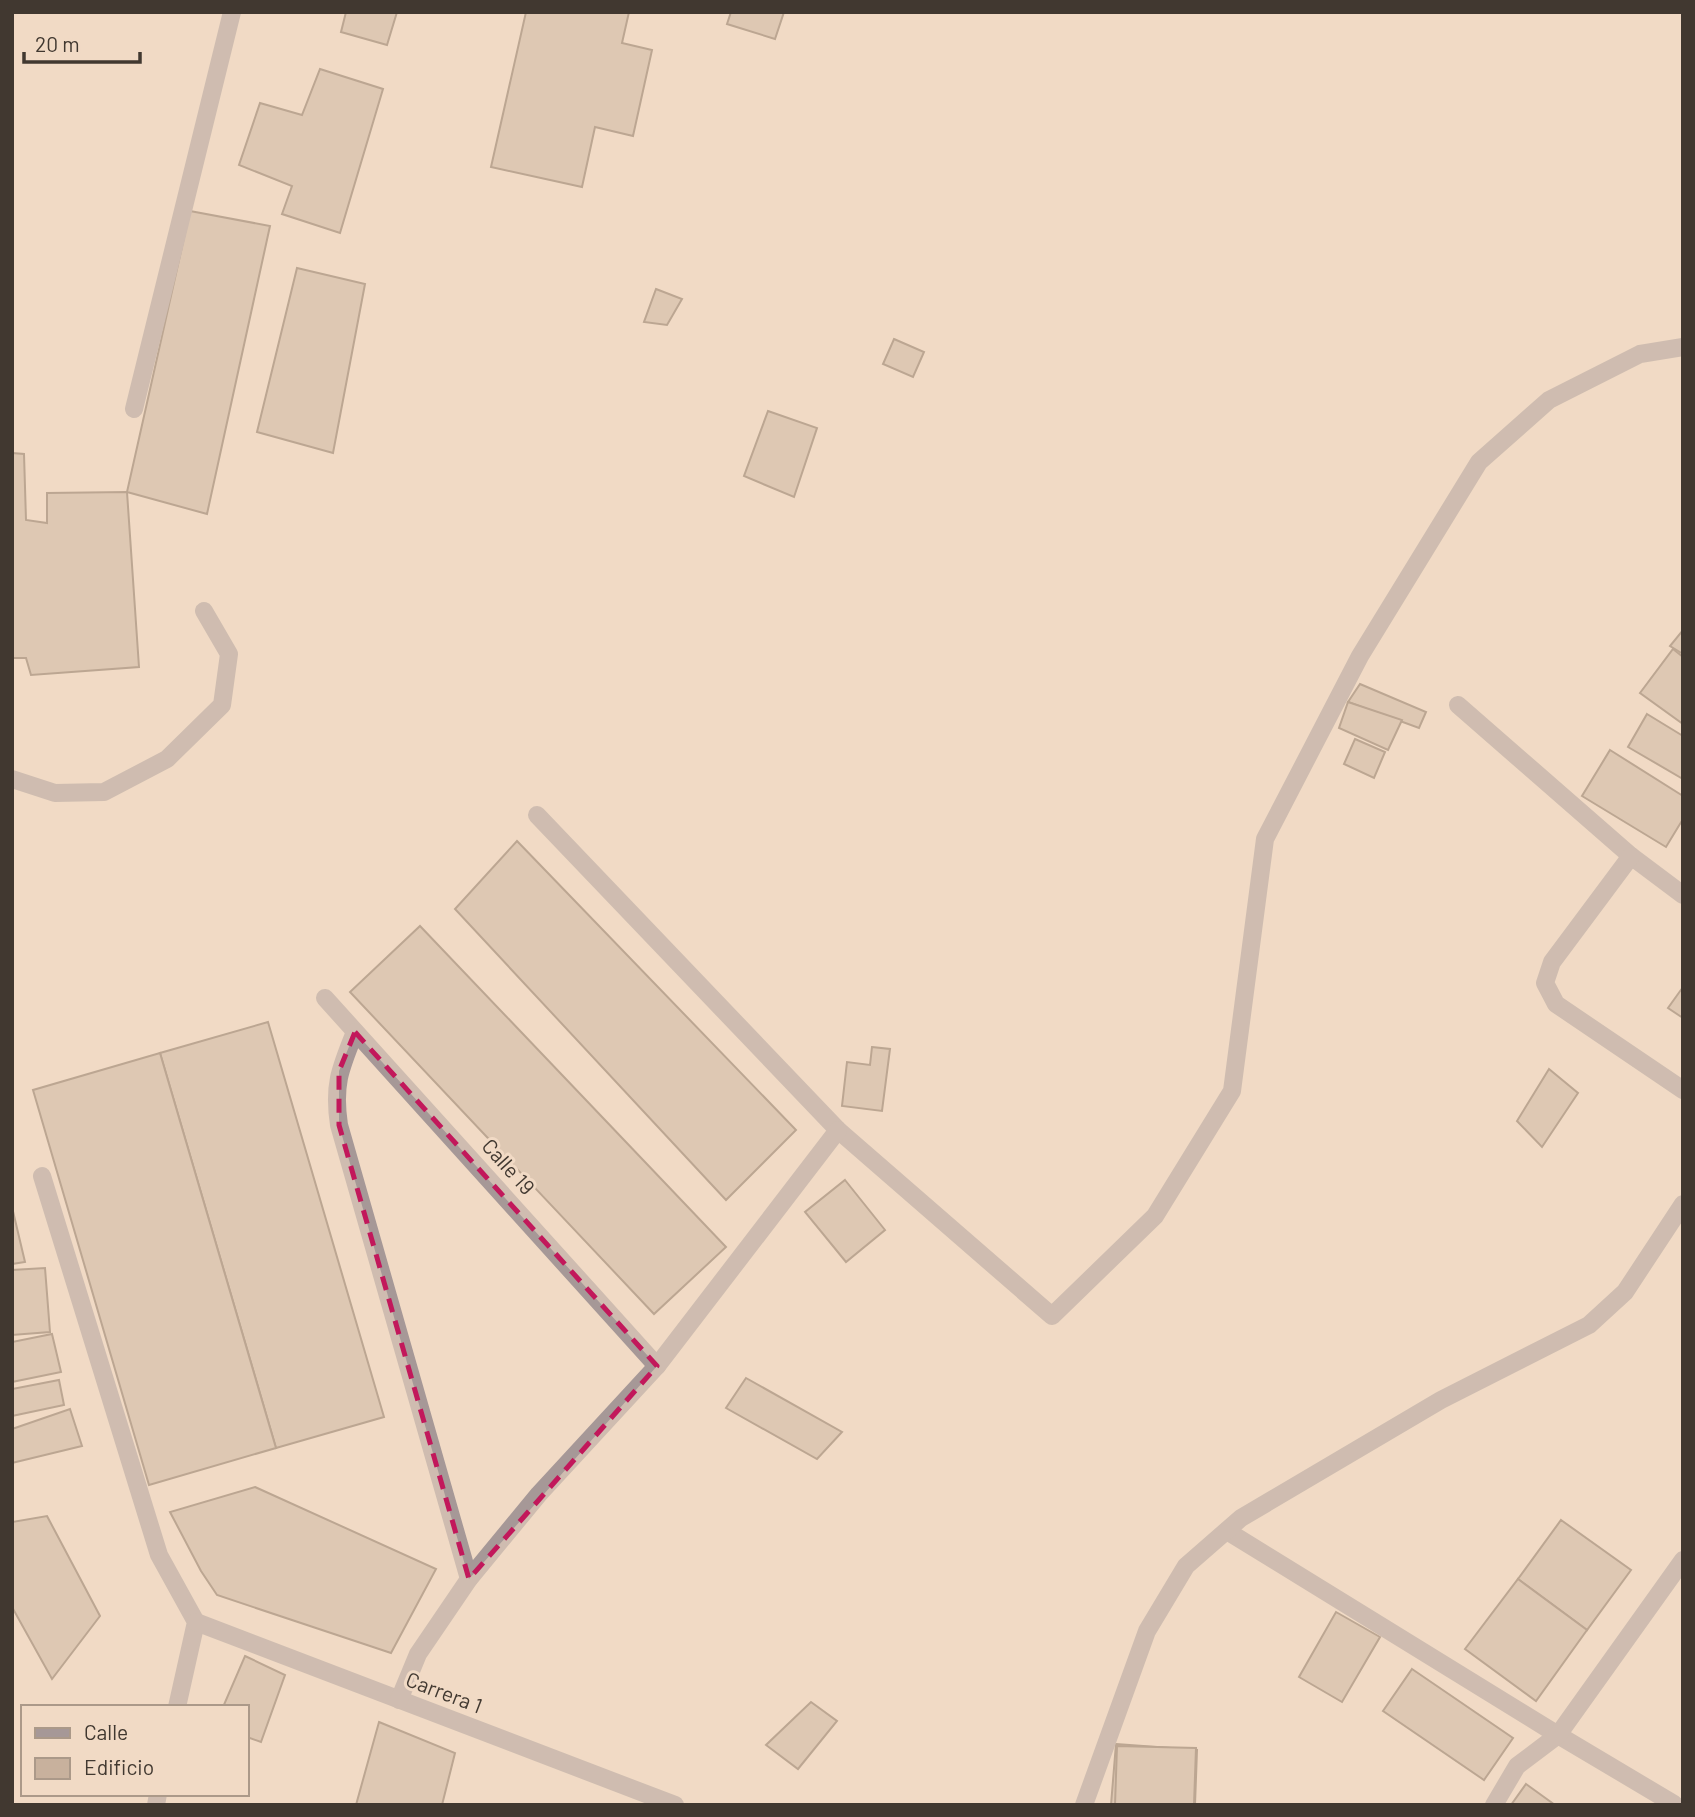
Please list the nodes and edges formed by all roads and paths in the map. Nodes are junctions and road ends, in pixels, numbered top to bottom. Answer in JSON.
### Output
{"nodes":[{"id":1,"x":232,"y":12,"type":"edge"},
{"id":2,"x":1683,"y":347,"type":"edge"},
{"id":3,"x":134,"y":409,"type":"dead end"},
{"id":4,"x":204,"y":611,"type":"dead end"},
{"id":5,"x":1458,"y":705,"type":"dead end"},
{"id":6,"x":12,"y":779,"type":"edge"},
{"id":7,"x":537,"y":815,"type":"dead end"},
{"id":8,"x":1631,"y":856,"type":"junction"},
{"id":9,"x":1683,"y":895,"type":"edge"},
{"id":10,"x":325,"y":998,"type":"dead end"},
{"id":11,"x":355,"y":1032,"type":"junction"},
{"id":12,"x":1683,"y":1090,"type":"edge"},
{"id":13,"x":838,"y":1130,"type":"junction"},
{"id":14,"x":42,"y":1176,"type":"dead end"},
{"id":15,"x":1683,"y":1204,"type":"edge"},
{"id":16,"x":657,"y":1366,"type":"junction"},
{"id":17,"x":1227,"y":1531,"type":"junction"},
{"id":18,"x":1683,"y":1560,"type":"edge"},
{"id":19,"x":469,"y":1579,"type":"junction"},
{"id":20,"x":196,"y":1622,"type":"junction"},
{"id":21,"x":398,"y":1700,"type":"junction"},
{"id":22,"x":177,"y":1705,"type":"edge"},
{"id":23,"x":1558,"y":1735,"type":"junction"},
{"id":24,"x":1674,"y":1804,"type":"edge"},
{"id":25,"x":675,"y":1805,"type":"edge"},
{"id":26,"x":1084,"y":1805,"type":"edge"},
{"id":27,"x":1494,"y":1805,"type":"edge"}],
"edges":[{"from":1,"to":3,"type":"street"},
{"from":2,"to":13,"type":"street"},
{"from":4,"to":6,"type":"street"},
{"from":5,"to":8,"type":"street"},
{"from":7,"to":13,"type":"street"},
{"from":8,"to":9,"type":"street"},
{"from":8,"to":12,"type":"street"},
{"from":10,"to":11,"type":"street","name":"Calle 19"},
{"from":11,"to":16,"type":"street","name":"Calle 19"},
{"from":11,"to":19,"type":"street"},
{"from":13,"to":16,"type":"street"},
{"from":14,"to":20,"type":"street"},
{"from":15,"to":17,"type":"street"},
{"from":16,"to":19,"type":"street"},
{"from":17,"to":23,"type":"street"},
{"from":17,"to":26,"type":"street"},
{"from":18,"to":23,"type":"street"},
{"from":19,"to":21,"type":"street"},
{"from":20,"to":21,"type":"street","name":"Carrera 1"},
{"from":20,"to":22,"type":"street"},
{"from":21,"to":25,"type":"street","name":"Carrera 1"},
{"from":23,"to":24,"type":"street"},
{"from":23,"to":27,"type":"street"}]}
